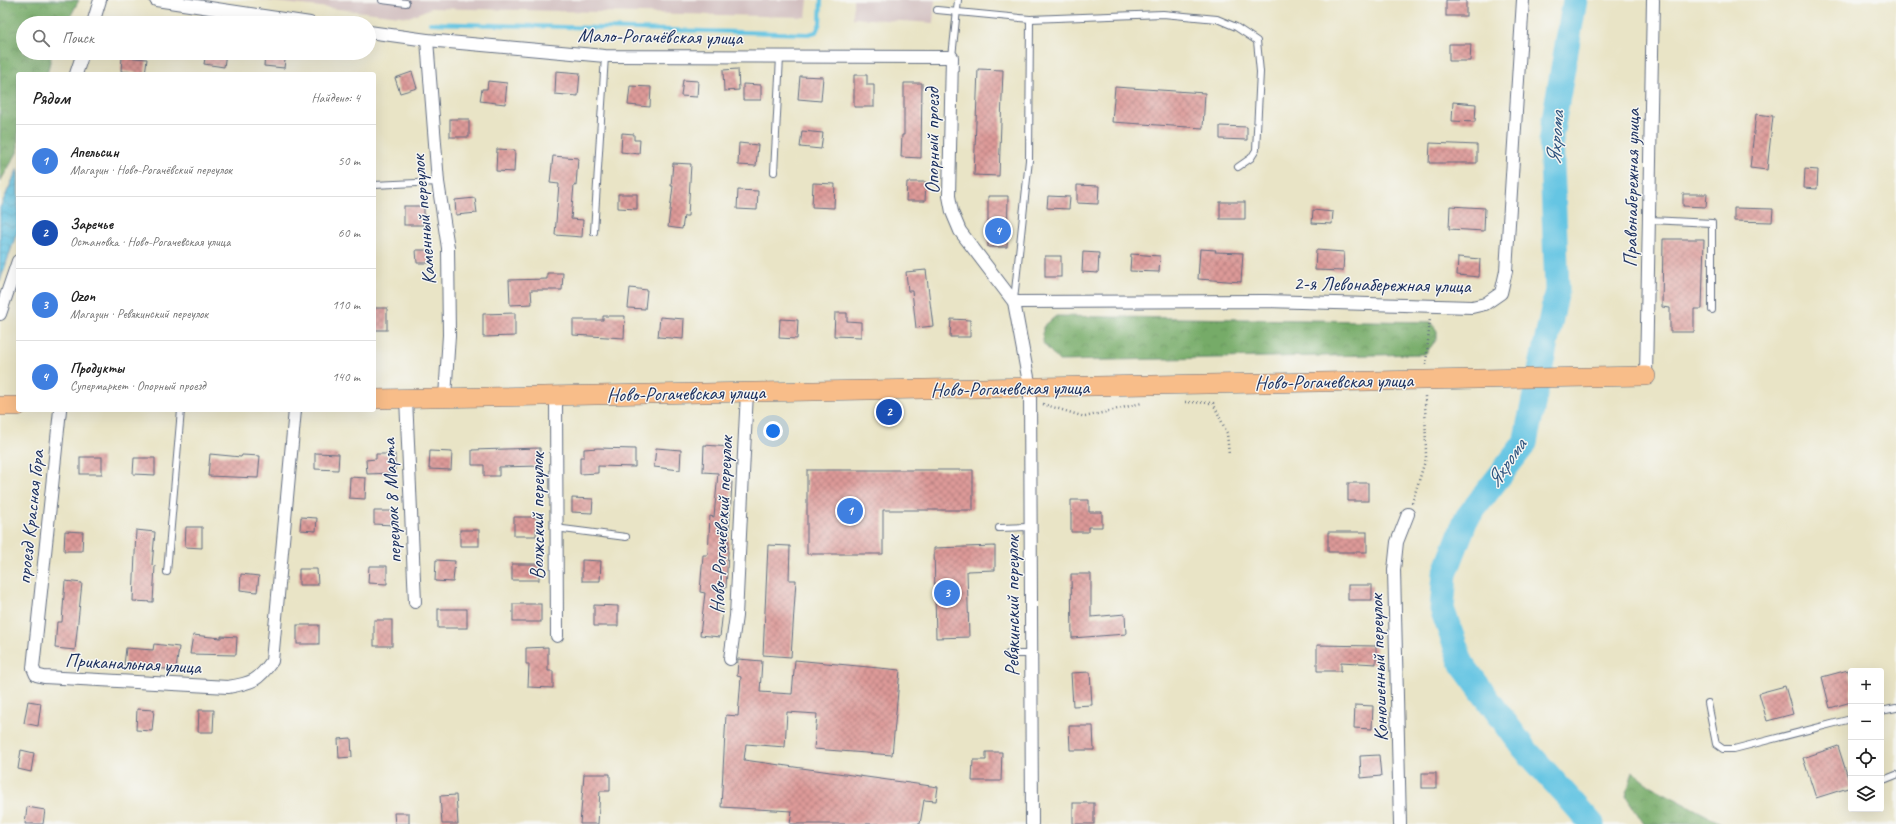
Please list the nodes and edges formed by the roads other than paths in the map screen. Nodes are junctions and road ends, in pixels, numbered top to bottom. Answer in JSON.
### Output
{"nodes":[{"id":1,"x":100,"y":0,"type":"edge"},
{"id":2,"x":156,"y":0,"type":"edge"},
{"id":3,"x":382,"y":0,"type":"edge"},
{"id":4,"x":958,"y":0,"type":"edge"},
{"id":5,"x":1523,"y":0,"type":"edge"},
{"id":6,"x":1653,"y":0,"type":"edge"},
{"id":7,"x":406,"y":3,"type":"dead end"},
{"id":8,"x":937,"y":10,"type":"dead end"},
{"id":9,"x":957,"y":11,"type":"junction"},
{"id":10,"x":94,"y":16,"type":"edge"},
{"id":11,"x":263,"y":16,"type":"edge"},
{"id":12,"x":1030,"y":19,"type":"junction"},
{"id":13,"x":376,"y":33,"type":"edge"},
{"id":14,"x":427,"y":40,"type":"junction"},
{"id":15,"x":605,"y":56,"type":"junction"},
{"id":16,"x":780,"y":57,"type":"junction"},
{"id":17,"x":952,"y":57,"type":"junction"},
{"id":18,"x":81,"y":60,"type":"edge"},
{"id":19,"x":77,"y":72,"type":"edge"},
{"id":20,"x":1238,"y":167,"type":"dead end"},
{"id":21,"x":774,"y":172,"type":"dead end"},
{"id":22,"x":438,"y":182,"type":"junction"},
{"id":23,"x":376,"y":185,"type":"edge"},
{"id":24,"x":1650,"y":220,"type":"junction"},
{"id":25,"x":594,"y":232,"type":"dead end"},
{"id":26,"x":16,"y":267,"type":"edge"},
{"id":27,"x":1014,"y":302,"type":"junction"},
{"id":28,"x":1712,"y":310,"type":"dead end"},
{"id":29,"x":0,"y":314,"type":"edge"},
{"id":30,"x":1639,"y":376,"type":"joint"},
{"id":31,"x":747,"y":392,"type":"junction"},
{"id":32,"x":1030,"y":393,"type":"junction"},
{"id":33,"x":556,"y":396,"type":"junction"},
{"id":34,"x":445,"y":397,"type":"junction"},
{"id":35,"x":406,"y":398,"type":"junction"},
{"id":36,"x":376,"y":399,"type":"edge"},
{"id":37,"x":0,"y":406,"type":"edge"},
{"id":38,"x":16,"y":406,"type":"edge"},
{"id":39,"x":60,"y":412,"type":"edge"},
{"id":40,"x":181,"y":412,"type":"edge"},
{"id":41,"x":295,"y":412,"type":"edge"},
{"id":42,"x":1408,"y":514,"type":"road end"},
{"id":43,"x":1030,"y":527,"type":"junction"},
{"id":44,"x":555,"y":528,"type":"junction"},
{"id":45,"x":1000,"y":528,"type":"dead end"},
{"id":46,"x":626,"y":537,"type":"dead end"},
{"id":47,"x":167,"y":572,"type":"dead end"},
{"id":48,"x":415,"y":602,"type":"dead end"},
{"id":49,"x":557,"y":636,"type":"dead end"},
{"id":50,"x":1008,"y":654,"type":"dead end"},
{"id":51,"x":1031,"y":654,"type":"junction"},
{"id":52,"x":730,"y":659,"type":"dead end"},
{"id":53,"x":36,"y":675,"type":"joint"},
{"id":54,"x":1708,"y":703,"type":"dead end"},
{"id":55,"x":1896,"y":708,"type":"edge"},
{"id":56,"x":1884,"y":710,"type":"edge"},
{"id":57,"x":1848,"y":720,"type":"edge"},
{"id":58,"x":1896,"y":775,"type":"edge"},
{"id":59,"x":1884,"y":780,"type":"edge"},
{"id":60,"x":1032,"y":824,"type":"edge"},
{"id":61,"x":1400,"y":824,"type":"edge"}],
"edges":[{"from":1,"to":10,"type":"street"},
{"from":2,"to":11,"type":"street"},
{"from":3,"to":7,"type":"lane"},
{"from":4,"to":9,"type":"lane"},
{"from":5,"to":27,"type":"street","name":"2-я Левонабережная улица"},
{"from":6,"to":24,"type":"street","name":"Правонабережная улица"},
{"from":8,"to":9,"type":"lane"},
{"from":9,"to":12,"type":"lane"},
{"from":9,"to":17,"type":"lane"},
{"from":12,"to":20,"type":"lane"},
{"from":12,"to":27,"type":"lane"},
{"from":13,"to":14,"type":"street","name":"Мало-Рогачёвская улица"},
{"from":14,"to":15,"type":"street","name":"Мало-Рогачёвская улица"},
{"from":14,"to":22,"type":"street","name":"Каменный переулок"},
{"from":15,"to":16,"type":"street","name":"Мало-Рогачёвская улица"},
{"from":15,"to":25,"type":"lane"},
{"from":16,"to":17,"type":"street","name":"Мало-Рогачёвская улица"},
{"from":16,"to":21,"type":"lane"},
{"from":17,"to":27,"type":"street","name":"Опорный проезд"},
{"from":18,"to":19,"type":"street"},
{"from":22,"to":23,"type":"lane"},
{"from":22,"to":34,"type":"street","name":"Каменный переулок"},
{"from":24,"to":28,"type":"lane"},
{"from":24,"to":30,"type":"street","name":"Правонабережная улица"},
{"from":26,"to":29,"type":"street"},
{"from":27,"to":32,"type":"street","name":"Ревякинский переулок"},
{"from":30,"to":32,"type":"main road","name":"Ново-Рогачевская улица"},
{"from":31,"to":32,"type":"main road","name":"Ново-Рогачевская улица"},
{"from":31,"to":33,"type":"main road","name":"Ново-Рогачевская улица"},
{"from":31,"to":52,"type":"street","name":"Ново-Рогачёвский переулок"},
{"from":32,"to":43,"type":"street","name":"Ревякинский переулок"},
{"from":33,"to":34,"type":"main road","name":"Ново-Рогачевская улица"},
{"from":33,"to":44,"type":"street","name":"Волжский переулок"},
{"from":34,"to":35,"type":"main road","name":"Ново-Рогачевская улица"},
{"from":35,"to":36,"type":"main road","name":"Ново-Рогачевская улица"},
{"from":35,"to":48,"type":"street","name":"переулок 8 Марта"},
{"from":37,"to":38,"type":"main road"},
{"from":39,"to":53,"type":"street","name":"проезд Красная Гора"},
{"from":40,"to":47,"type":"lane"},
{"from":41,"to":53,"type":"street","name":"Приканальная улица"},
{"from":42,"to":61,"type":"street","name":"Конюшенный переулок"},
{"from":43,"to":45,"type":"lane"},
{"from":43,"to":51,"type":"street","name":"Ревякинский переулок"},
{"from":44,"to":46,"type":"lane"},
{"from":44,"to":49,"type":"street","name":"Волжский переулок"},
{"from":50,"to":51,"type":"lane"},
{"from":51,"to":60,"type":"street","name":"Ревякинский переулок"},
{"from":54,"to":57,"type":"lane"},
{"from":55,"to":56,"type":"lane"},
{"from":58,"to":59,"type":"lane"}]}
